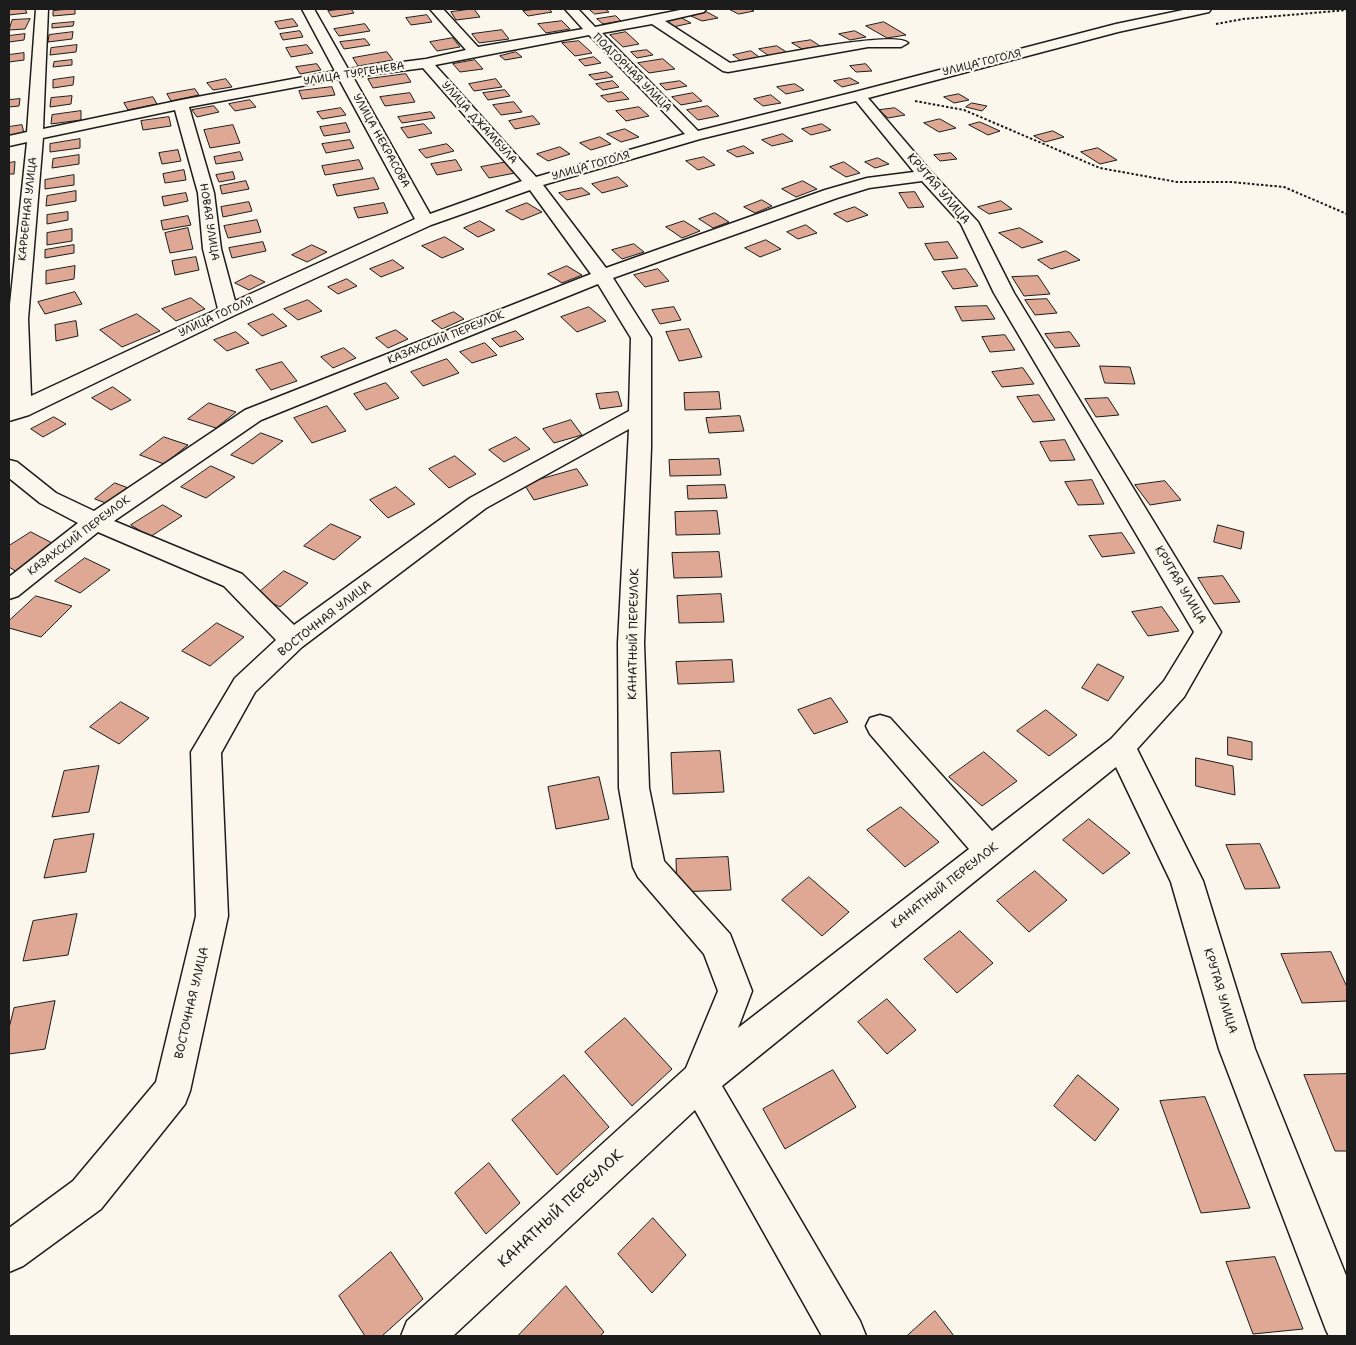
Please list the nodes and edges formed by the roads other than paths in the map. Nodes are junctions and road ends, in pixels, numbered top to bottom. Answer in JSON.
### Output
{"nodes":[{"id":1,"x":42,"y":9,"type":"edge"},
{"id":2,"x":308,"y":9,"type":"edge"},
{"id":3,"x":436,"y":9,"type":"edge"},
{"id":4,"x":570,"y":9,"type":"edge"},
{"id":5,"x":700,"y":9,"type":"edge"},
{"id":6,"x":1204,"y":9,"type":"edge"},
{"id":7,"x":654,"y":20,"type":"junction"},
{"id":8,"x":591,"y":32,"type":"junction"},
{"id":9,"x":901,"y":43,"type":"dead end"},
{"id":10,"x":475,"y":52,"type":"junction"},
{"id":11,"x":426,"y":63,"type":"junction"},
{"id":12,"x":343,"y":74,"type":"junction"},
{"id":13,"x":862,"y":100,"type":"junction"},
{"id":14,"x":181,"y":104,"type":"junction"},
{"id":15,"x":35,"y":136,"type":"junction"},
{"id":16,"x":695,"y":136,"type":"junction"},
{"id":17,"x":9,"y":141,"type":"edge"},
{"id":18,"x":926,"y":176,"type":"junction"},
{"id":19,"x":532,"y":183,"type":"junction"},
{"id":20,"x":425,"y":221,"type":"junction"},
{"id":21,"x":602,"y":276,"type":"junction"},
{"id":22,"x":228,"y":311,"type":"junction"},
{"id":23,"x":15,"y":413,"type":"edge"},
{"id":24,"x":639,"y":415,"type":"junction"},
{"id":25,"x":9,"y":467,"type":"edge"},
{"id":26,"x":95,"y":522,"type":"junction"},
{"id":27,"x":9,"y":590,"type":"edge"},
{"id":28,"x":294,"y":640,"type":"junction"},
{"id":29,"x":880,"y":726,"type":"dead end"},
{"id":30,"x":1121,"y":747,"type":"junction"},
{"id":31,"x":990,"y":851,"type":"junction"},
{"id":32,"x":699,"y":1081,"type":"junction"},
{"id":33,"x":9,"y":1252,"type":"edge"},
{"id":34,"x":1347,"y":1330,"type":"edge"},
{"id":35,"x":422,"y":1336,"type":"edge"},
{"id":36,"x":845,"y":1336,"type":"edge"}],
"edges":[{"from":1,"to":15,"type":"street","name":"КАРЬЕРНАЯ УЛИЦА"},
{"from":2,"to":12,"type":"street","name":"УЛИЦА НЕКРАСОВА"},
{"from":3,"to":10,"type":"street"},
{"from":4,"to":8,"type":"street","name":"ПОДГОРНАЯ УЛИЦА"},
{"from":5,"to":7,"type":"street","name":"УЛИЦА ТУРГЕНЕВА"},
{"from":6,"to":13,"type":"street","name":"УЛИЦА ГОГОЛЯ"},
{"from":7,"to":8,"type":"street","name":"УЛИЦА ТУРГЕНЕВА"},
{"from":7,"to":9,"type":"street"},
{"from":8,"to":10,"type":"street","name":"УЛИЦА ТУРГЕНЕВА"},
{"from":8,"to":16,"type":"street","name":"ПОДГОРНАЯ УЛИЦА"},
{"from":10,"to":11,"type":"street","name":"УЛИЦА ТУРГЕНЕВА"},
{"from":11,"to":12,"type":"street","name":"УЛИЦА ТУРГЕНЕВА"},
{"from":11,"to":19,"type":"street","name":"УЛИЦА ДЖАМБУЛА"},
{"from":12,"to":14,"type":"street","name":"УЛИЦА ТУРГЕНЕВА"},
{"from":12,"to":20,"type":"street","name":"УЛИЦА НЕКРАСОВА"},
{"from":13,"to":16,"type":"street","name":"УЛИЦА ГОГОЛЯ"},
{"from":13,"to":18,"type":"street","name":"КРУТАЯ УЛИЦА"},
{"from":14,"to":15,"type":"street","name":"УЛИЦА ТУРГЕНЕВА"},
{"from":14,"to":22,"type":"street","name":"НОВАЯ УЛИЦА"},
{"from":15,"to":17,"type":"street","name":"УЛИЦА ТУРГЕНЕВА"},
{"from":15,"to":23,"type":"street","name":"КАРЬЕРНАЯ УЛИЦА"},
{"from":16,"to":19,"type":"street","name":"УЛИЦА ГОГОЛЯ"},
{"from":18,"to":21,"type":"street","name":"КАЗАХСКИЙ ПЕРЕУЛОК"},
{"from":18,"to":30,"type":"street","name":"КРУТАЯ УЛИЦА"},
{"from":19,"to":20,"type":"street","name":"УЛИЦА ГОГОЛЯ"},
{"from":19,"to":21,"type":"street","name":"КАНАТНЫЙ ПЕРЕУЛОК"},
{"from":20,"to":22,"type":"street","name":"УЛИЦА ГОГОЛЯ"},
{"from":21,"to":24,"type":"street","name":"КАНАТНЫЙ ПЕРЕУЛОК"},
{"from":21,"to":26,"type":"street","name":"КАЗАХСКИЙ ПЕРЕУЛОК"},
{"from":22,"to":23,"type":"street","name":"УЛИЦА ГОГОЛЯ"},
{"from":24,"to":28,"type":"street","name":"ВОСТОЧНАЯ УЛИЦА"},
{"from":24,"to":32,"type":"street","name":"КАНАТНЫЙ ПЕРЕУЛОК"},
{"from":25,"to":26,"type":"street"},
{"from":26,"to":27,"type":"street","name":"КАЗАХСКИЙ ПЕРЕУЛОК"},
{"from":26,"to":28,"type":"street"},
{"from":28,"to":33,"type":"street","name":"ВОСТОЧНАЯ УЛИЦА"},
{"from":29,"to":31,"type":"street"},
{"from":30,"to":31,"type":"street","name":"КАНАТНЫЙ ПЕРЕУЛОК"},
{"from":30,"to":34,"type":"street","name":"КРУТАЯ УЛИЦА"},
{"from":31,"to":32,"type":"street","name":"КАНАТНЫЙ ПЕРЕУЛОК"},
{"from":32,"to":35,"type":"street","name":"КАНАТНЫЙ ПЕРЕУЛОК"},
{"from":32,"to":36,"type":"street"}]}
